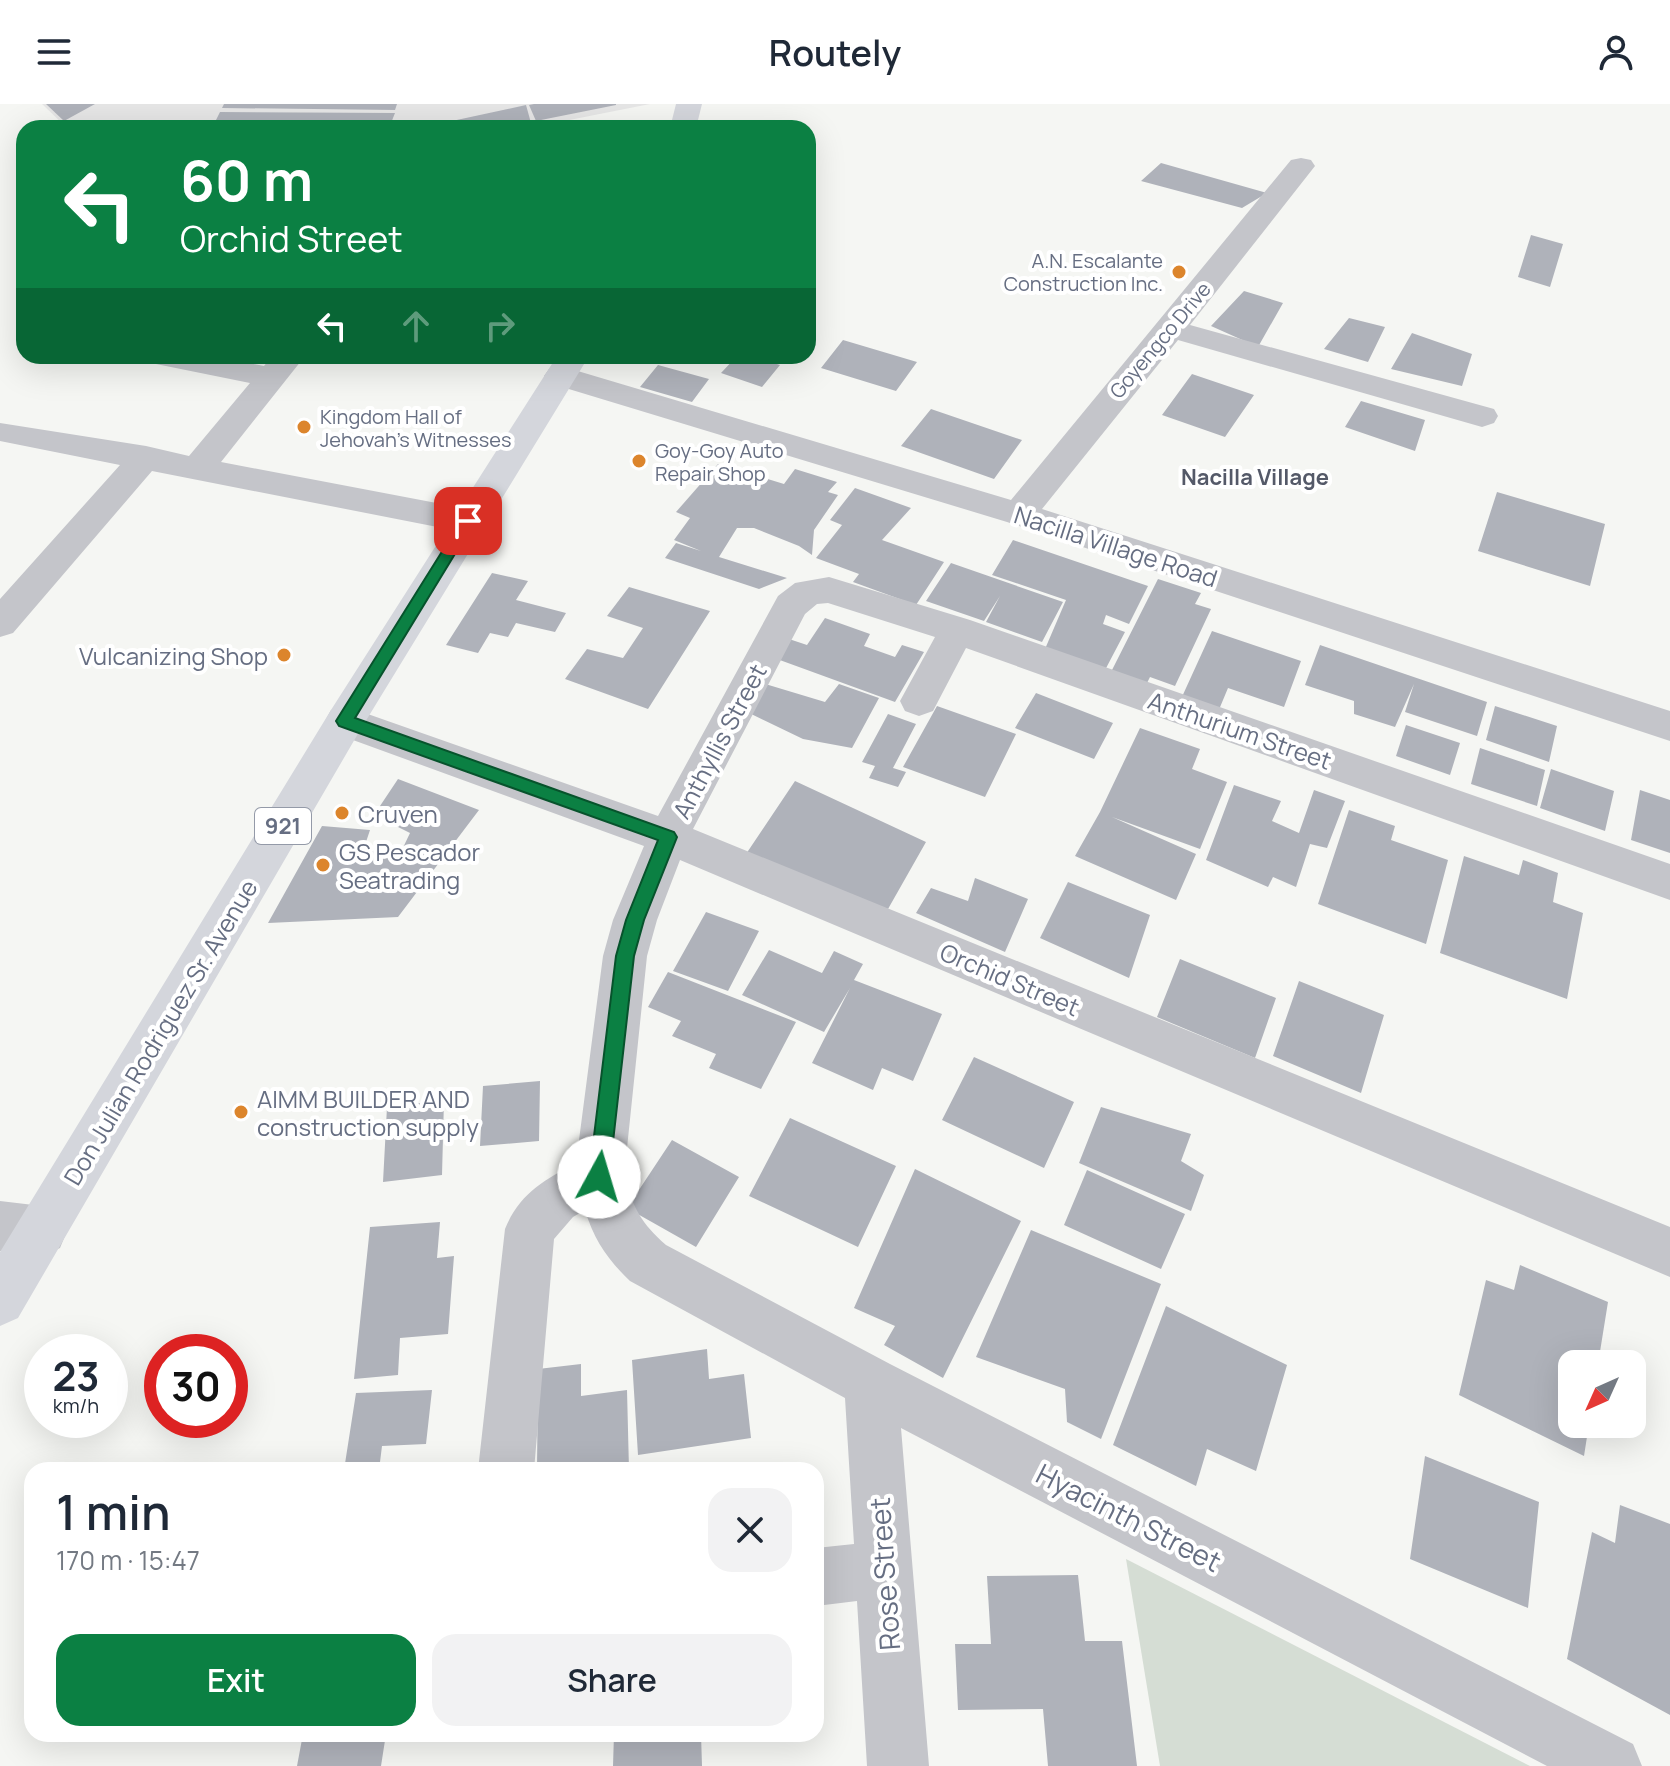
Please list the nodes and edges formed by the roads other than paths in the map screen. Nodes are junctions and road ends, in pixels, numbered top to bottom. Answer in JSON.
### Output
{"nodes":[{"id":1,"x":1301,"y":166,"type":"dead end"},
{"id":2,"x":1168,"y":328,"type":"junction"},
{"id":3,"x":256,"y":364,"type":"edge"},
{"id":4,"x":280,"y":366,"type":"edge"},
{"id":5,"x":566,"y":366,"type":"edge"},
{"id":6,"x":1482,"y":416,"type":"dead end"},
{"id":7,"x":5,"y":432,"type":"dead end"},
{"id":8,"x":146,"y":457,"type":"junction"},
{"id":9,"x":198,"y":468,"type":"junction"},
{"id":10,"x":1019,"y":514,"type":"junction"},
{"id":11,"x":468,"y":521,"type":"junction"},
{"id":12,"x":808,"y":592,"type":"joint"},
{"id":13,"x":0,"y":623,"type":"edge"},
{"id":14,"x":957,"y":630,"type":"junction"},
{"id":15,"x":919,"y":701,"type":"dead end"},
{"id":16,"x":345,"y":721,"type":"junction"},
{"id":17,"x":1670,"y":726,"type":"edge"},
{"id":18,"x":668,"y":837,"type":"junction"},
{"id":19,"x":1670,"y":882,"type":"edge"},
{"id":20,"x":599,"y":1177,"type":"junction"},
{"id":21,"x":21,"y":1229,"type":"edge"},
{"id":22,"x":1670,"y":1252,"type":"edge"},
{"id":23,"x":648,"y":1263,"type":"joint"},
{"id":24,"x":0,"y":1300,"type":"edge"},
{"id":25,"x":871,"y":1383,"type":"junction"},
{"id":26,"x":507,"y":1462,"type":"edge"},
{"id":27,"x":884,"y":1569,"type":"junction"},
{"id":28,"x":824,"y":1576,"type":"edge"},
{"id":29,"x":898,"y":1766,"type":"edge"},
{"id":30,"x":1611,"y":1766,"type":"edge"}],
"edges":[{"from":1,"to":2,"type":"street","name":"Goyengco Drive"},
{"from":2,"to":6,"type":"street"},
{"from":2,"to":10,"type":"street","name":"Goyengco Drive"},
{"from":3,"to":4,"type":"street"},
{"from":4,"to":9,"type":"street"},
{"from":5,"to":10,"type":"street","name":"Nacilla Village Road"},
{"from":5,"to":11,"type":"main road","name":"Don Julian Rodriguez Sr. Avenue","number":"921"},
{"from":7,"to":8,"type":"street"},
{"from":8,"to":9,"type":"street"},
{"from":8,"to":13,"type":"street"},
{"from":9,"to":11,"type":"street"},
{"from":10,"to":17,"type":"street","name":"Nacilla Village Road"},
{"from":11,"to":16,"type":"main road","name":"Don Julian Rodriguez Sr. Avenue","number":"921"},
{"from":12,"to":14,"type":"street","name":"Anthurium Street"},
{"from":12,"to":18,"type":"street","name":"Anthyllis Street"},
{"from":14,"to":15,"type":"street"},
{"from":14,"to":19,"type":"street","name":"Anthurium Street"},
{"from":16,"to":18,"type":"street","name":"Orchid Street"},
{"from":16,"to":21,"type":"main road","name":"Don Julian Rodriguez Sr. Avenue","number":"921"},
{"from":18,"to":20,"type":"street","name":"Anthyllis Street"},
{"from":18,"to":22,"type":"street","name":"Orchid Street"},
{"from":20,"to":23,"type":"street","name":"Anthyllis Street"},
{"from":20,"to":26,"type":"street"},
{"from":21,"to":24,"type":"main road","name":"Don Julian Rodriguez Sr. Avenue","number":"921"},
{"from":23,"to":25,"type":"street","name":"Hyacinth Street"},
{"from":25,"to":27,"type":"street","name":"Rose Street"},
{"from":25,"to":30,"type":"street","name":"Hyacinth Street"},
{"from":27,"to":28,"type":"street"},
{"from":27,"to":29,"type":"street","name":"Rose Street"}]}
